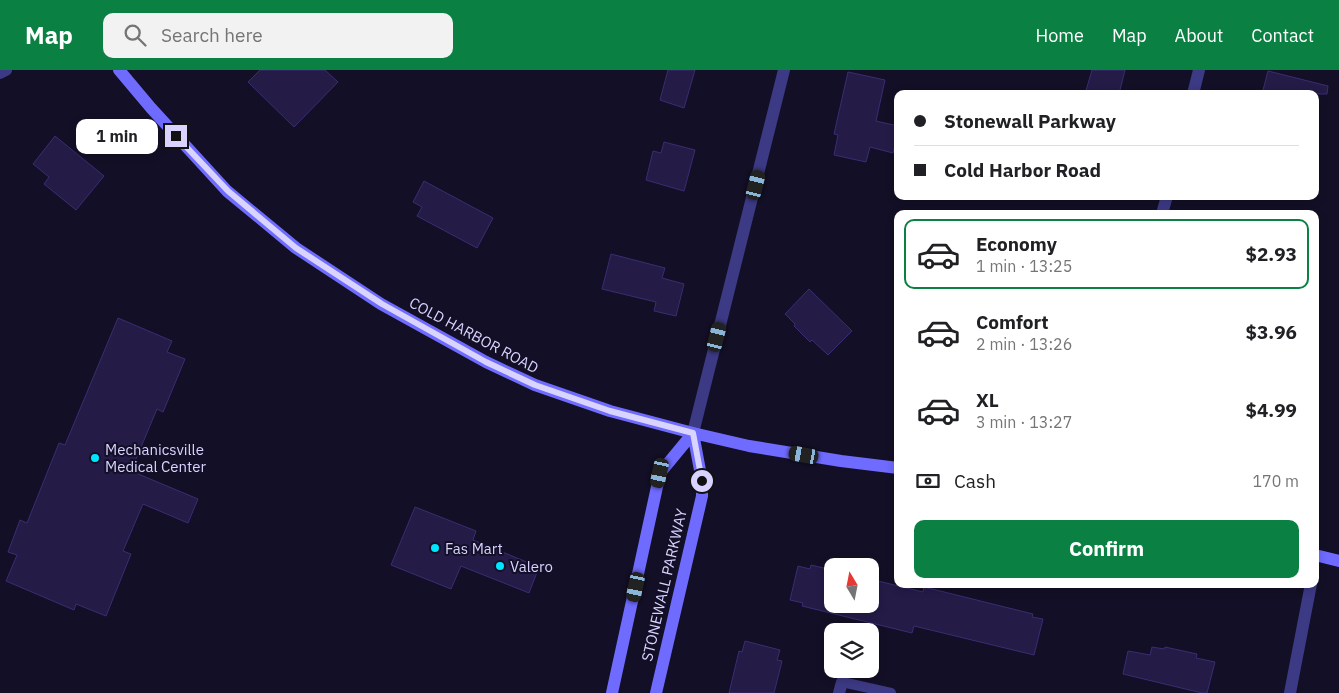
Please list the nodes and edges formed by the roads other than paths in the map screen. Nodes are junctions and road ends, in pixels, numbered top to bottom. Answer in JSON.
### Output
{"nodes":[{"id":1,"x":6,"y":70,"type":"edge"},
{"id":2,"x":119,"y":70,"type":"edge"},
{"id":3,"x":784,"y":70,"type":"edge"},
{"id":4,"x":1199,"y":70,"type":"edge"},
{"id":5,"x":0,"y":73,"type":"edge"},
{"id":6,"x":1194,"y":90,"type":"edge"},
{"id":7,"x":693,"y":433,"type":"junction"},
{"id":8,"x":894,"y":468,"type":"edge"},
{"id":9,"x":1319,"y":558,"type":"edge"},
{"id":10,"x":1339,"y":561,"type":"edge"},
{"id":11,"x":1310,"y":588,"type":"edge"},
{"id":12,"x":841,"y":687,"type":"edge"},
{"id":13,"x":612,"y":693,"type":"edge"},
{"id":14,"x":656,"y":693,"type":"edge"},
{"id":15,"x":891,"y":693,"type":"edge"},
{"id":16,"x":1290,"y":693,"type":"edge"}],
"edges":[{"from":1,"to":5,"type":"street"},
{"from":2,"to":7,"type":"main road","name":"COLD HARBOR ROAD"},
{"from":3,"to":7,"type":"street"},
{"from":4,"to":6,"type":"street"},
{"from":7,"to":8,"type":"main road","name":"COLD HARBOR ROAD"},
{"from":7,"to":13,"type":"main road","name":"STONEWALL PARKWAY"},
{"from":7,"to":14,"type":"main road","name":"STONEWALL PARKWAY"},
{"from":9,"to":10,"type":"main road"},
{"from":11,"to":16,"type":"street"},
{"from":12,"to":15,"type":"lane"}]}
